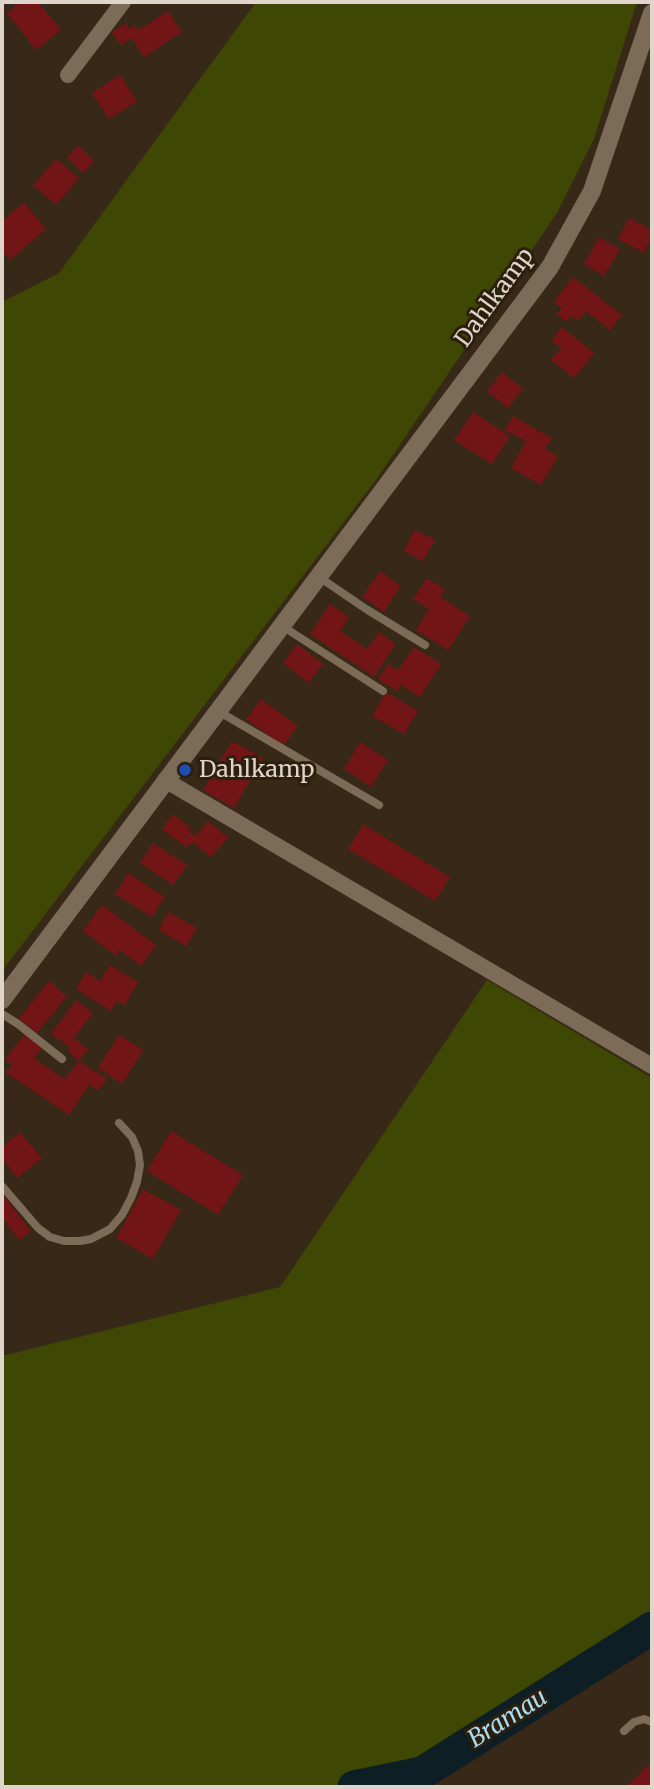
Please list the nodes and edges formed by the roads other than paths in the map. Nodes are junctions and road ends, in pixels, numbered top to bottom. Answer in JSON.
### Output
{"nodes":[{"id":1,"x":123,"y":2,"type":"edge"},
{"id":2,"x":652,"y":13,"type":"edge"},
{"id":3,"x":68,"y":75,"type":"dead end"},
{"id":4,"x":319,"y":577,"type":"junction"},
{"id":5,"x":282,"y":626,"type":"junction"},
{"id":6,"x":425,"y":645,"type":"dead end"},
{"id":7,"x":383,"y":691,"type":"dead end"},
{"id":8,"x":218,"y":710,"type":"junction"},
{"id":9,"x":165,"y":780,"type":"junction"},
{"id":10,"x":379,"y":805,"type":"dead end"},
{"id":11,"x":2,"y":1000,"type":"edge"},
{"id":12,"x":2,"y":1014,"type":"edge"},
{"id":13,"x":62,"y":1059,"type":"dead end"},
{"id":14,"x":652,"y":1066,"type":"edge"},
{"id":15,"x":119,"y":1123,"type":"dead end"},
{"id":16,"x":2,"y":1186,"type":"edge"},
{"id":17,"x":652,"y":1722,"type":"edge"},
{"id":18,"x":624,"y":1731,"type":"dead end"}],
"edges":[{"from":1,"to":3,"type":"street"},
{"from":2,"to":4,"type":"street","name":"Dahlkamp"},
{"from":4,"to":5,"type":"street","name":"Dahlkamp"},
{"from":4,"to":6,"type":"lane"},
{"from":5,"to":7,"type":"lane"},
{"from":5,"to":8,"type":"street","name":"Dahlkamp"},
{"from":8,"to":9,"type":"street","name":"Dahlkamp"},
{"from":8,"to":10,"type":"lane"},
{"from":9,"to":11,"type":"street","name":"Dahlkamp"},
{"from":9,"to":14,"type":"street"},
{"from":12,"to":13,"type":"lane"},
{"from":15,"to":16,"type":"lane"},
{"from":17,"to":18,"type":"lane"}]}
